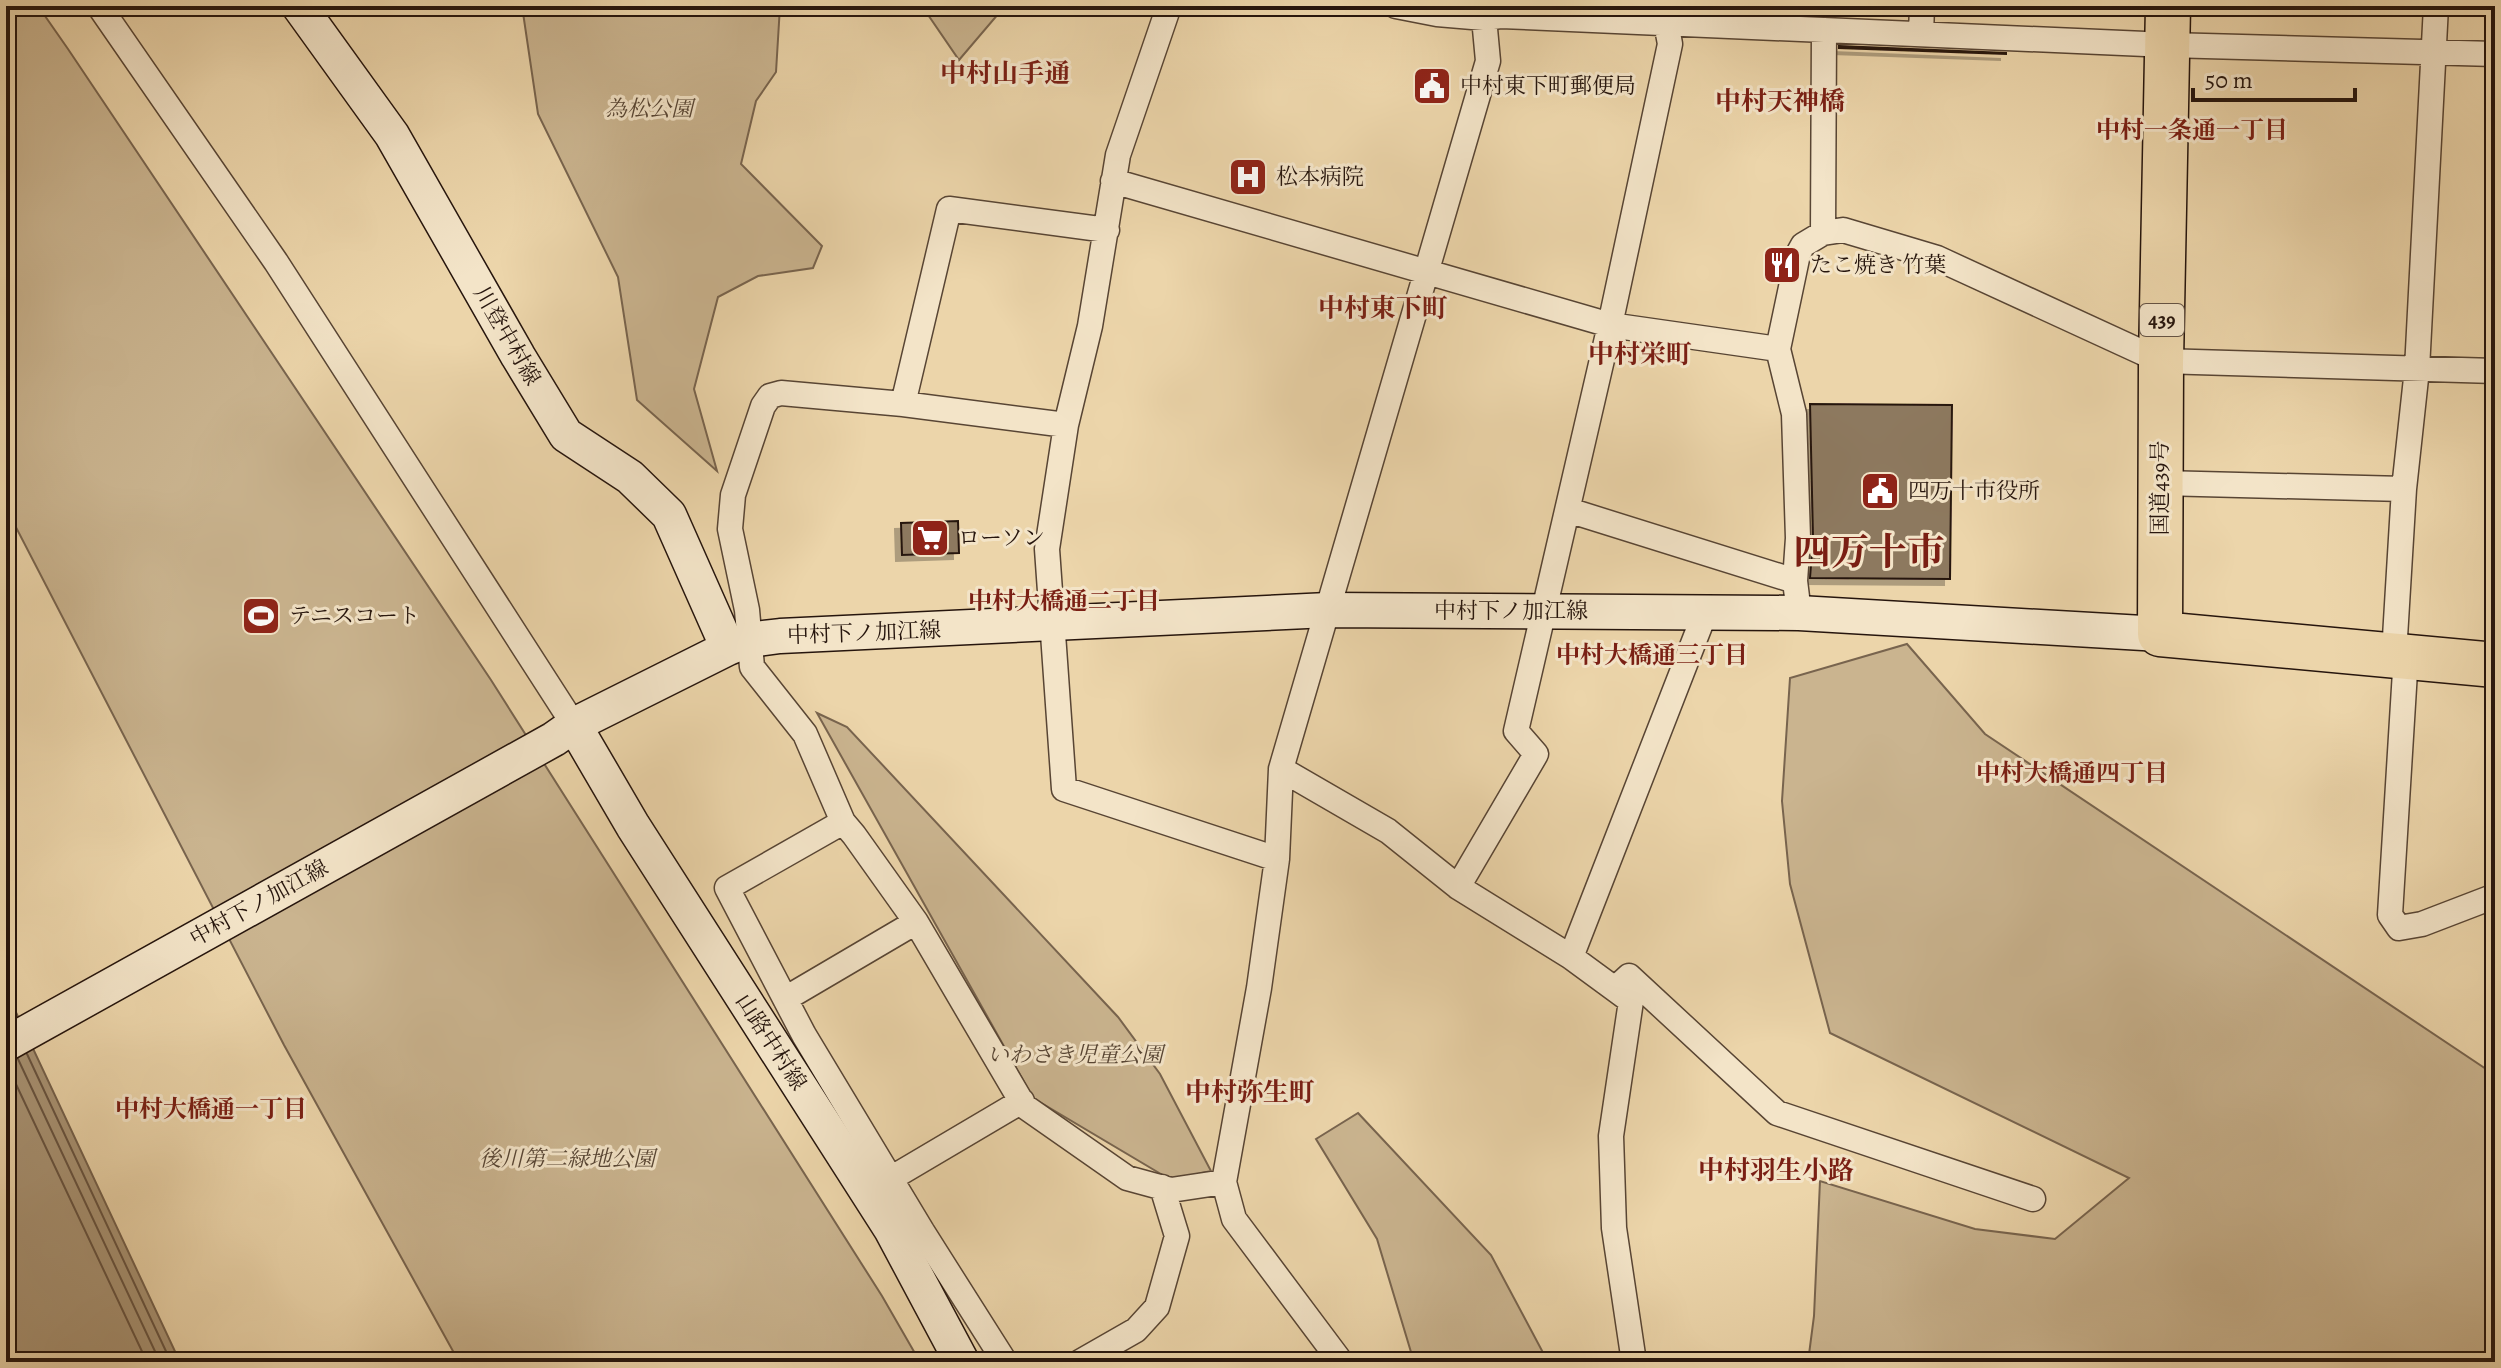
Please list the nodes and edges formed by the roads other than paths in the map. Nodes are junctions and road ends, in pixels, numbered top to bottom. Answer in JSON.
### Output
{"nodes":[{"id":1,"x":99,"y":6,"type":"edge"},
{"id":2,"x":299,"y":6,"type":"edge"},
{"id":3,"x":1169,"y":6,"type":"edge"},
{"id":4,"x":1396,"y":6,"type":"edge"},
{"id":5,"x":1922,"y":6,"type":"edge"},
{"id":6,"x":2436,"y":6,"type":"edge"},
{"id":7,"x":1480,"y":12,"type":"edge"},
{"id":8,"x":1665,"y":15,"type":"edge"},
{"id":9,"x":2168,"y":26,"type":"edge"},
{"id":10,"x":1824,"y":30,"type":"junction"},
{"id":11,"x":1921,"y":34,"type":"junction"},
{"id":12,"x":2433,"y":52,"type":"junction"},
{"id":13,"x":2495,"y":54,"type":"edge"},
{"id":14,"x":1113,"y":181,"type":"junction"},
{"id":15,"x":1107,"y":230,"type":"junction"},
{"id":16,"x":1823,"y":233,"type":"junction"},
{"id":17,"x":1427,"y":273,"type":"junction"},
{"id":18,"x":1610,"y":325,"type":"junction"},
{"id":19,"x":1778,"y":349,"type":"junction"},
{"id":20,"x":2161,"y":361,"type":"junction"},
{"id":21,"x":2417,"y":369,"type":"junction"},
{"id":22,"x":2495,"y":371,"type":"edge"},
{"id":23,"x":903,"y":404,"type":"junction"},
{"id":24,"x":1066,"y":425,"type":"junction"},
{"id":25,"x":2161,"y":483,"type":"junction"},
{"id":26,"x":2404,"y":489,"type":"junction"},
{"id":27,"x":1568,"y":510,"type":"junction"},
{"id":28,"x":1797,"y":597,"type":"junction"},
{"id":29,"x":1328,"y":610,"type":"junction"},
{"id":30,"x":1542,"y":611,"type":"junction"},
{"id":31,"x":1705,"y":613,"type":"junction"},
{"id":32,"x":1052,"y":625,"type":"junction"},
{"id":33,"x":2160,"y":634,"type":"junction"},
{"id":34,"x":738,"y":644,"type":"junction"},
{"id":35,"x":2400,"y":655,"type":"junction"},
{"id":36,"x":2495,"y":665,"type":"edge"},
{"id":37,"x":564,"y":732,"type":"junction"},
{"id":38,"x":1281,"y":769,"type":"junction"},
{"id":39,"x":843,"y":822,"type":"junction"},
{"id":40,"x":1277,"y":859,"type":"junction"},
{"id":41,"x":1458,"y":887,"type":"junction"},
{"id":42,"x":2495,"y":896,"type":"edge"},
{"id":43,"x":916,"y":922,"type":"junction"},
{"id":44,"x":1571,"y":957,"type":"junction"},
{"id":45,"x":1616,"y":988,"type":"junction"},
{"id":46,"x":785,"y":999,"type":"junction"},
{"id":47,"x":6,"y":1044,"type":"edge"},
{"id":48,"x":1022,"y":1101,"type":"junction"},
{"id":49,"x":890,"y":1179,"type":"junction"},
{"id":50,"x":1224,"y":1182,"type":"junction"},
{"id":51,"x":1162,"y":1187,"type":"junction"},
{"id":52,"x":2033,"y":1199,"type":"dead end"},
{"id":53,"x":962,"y":1362,"type":"edge"},
{"id":54,"x":1005,"y":1362,"type":"edge"},
{"id":55,"x":1080,"y":1362,"type":"edge"},
{"id":56,"x":1341,"y":1362,"type":"edge"},
{"id":57,"x":1634,"y":1362,"type":"edge"}],
"edges":[{"from":1,"to":37,"type":"street"},
{"from":2,"to":34,"type":"main road","name":"川登中村線"},
{"from":3,"to":14,"type":"street"},
{"from":4,"to":7,"type":"street"},
{"from":5,"to":11,"type":"street"},
{"from":6,"to":12,"type":"street"},
{"from":7,"to":8,"type":"street"},
{"from":7,"to":17,"type":"street"},
{"from":8,"to":10,"type":"street"},
{"from":8,"to":18,"type":"street"},
{"from":9,"to":11,"type":"street"},
{"from":9,"to":12,"type":"street"},
{"from":9,"to":20,"type":"highway","name":"国道439号","number":"439"},
{"from":10,"to":11,"type":"street"},
{"from":10,"to":16,"type":"street"},
{"from":12,"to":13,"type":"street"},
{"from":12,"to":21,"type":"street"},
{"from":14,"to":15,"type":"street"},
{"from":14,"to":17,"type":"street"},
{"from":15,"to":23,"type":"street"},
{"from":15,"to":24,"type":"street"},
{"from":16,"to":19,"type":"street"},
{"from":16,"to":20,"type":"street"},
{"from":17,"to":18,"type":"street"},
{"from":17,"to":29,"type":"street"},
{"from":18,"to":19,"type":"street"},
{"from":18,"to":27,"type":"street"},
{"from":19,"to":28,"type":"street"},
{"from":20,"to":21,"type":"street"},
{"from":20,"to":25,"type":"highway","name":"国道439号","number":"439"},
{"from":21,"to":22,"type":"street"},
{"from":21,"to":26,"type":"street"},
{"from":23,"to":24,"type":"street"},
{"from":23,"to":34,"type":"street"},
{"from":24,"to":32,"type":"street"},
{"from":25,"to":26,"type":"street"},
{"from":25,"to":33,"type":"highway","name":"国道439号","number":"439"},
{"from":26,"to":35,"type":"street"},
{"from":27,"to":28,"type":"street"},
{"from":27,"to":30,"type":"street"},
{"from":28,"to":31,"type":"main road","name":"中村下ノ加江線"},
{"from":28,"to":33,"type":"main road","name":"中村下ノ加江線"},
{"from":29,"to":30,"type":"main road","name":"中村下ノ加江線"},
{"from":29,"to":32,"type":"main road","name":"中村下ノ加江線"},
{"from":29,"to":38,"type":"street"},
{"from":30,"to":31,"type":"main road","name":"中村下ノ加江線"},
{"from":30,"to":41,"type":"street"},
{"from":31,"to":44,"type":"street"},
{"from":32,"to":34,"type":"main road","name":"中村下ノ加江線"},
{"from":32,"to":40,"type":"street"},
{"from":33,"to":35,"type":"highway"},
{"from":34,"to":37,"type":"main road","name":"中村下ノ加江線"},
{"from":34,"to":39,"type":"street"},
{"from":35,"to":36,"type":"highway"},
{"from":35,"to":42,"type":"street"},
{"from":37,"to":47,"type":"main road","name":"中村下ノ加江線"},
{"from":37,"to":53,"type":"main road","name":"山路中村線"},
{"from":38,"to":40,"type":"street"},
{"from":38,"to":41,"type":"street"},
{"from":39,"to":43,"type":"street"},
{"from":39,"to":46,"type":"street"},
{"from":40,"to":50,"type":"street"},
{"from":41,"to":44,"type":"street"},
{"from":43,"to":46,"type":"street"},
{"from":43,"to":48,"type":"street"},
{"from":44,"to":45,"type":"street"},
{"from":45,"to":52,"type":"street"},
{"from":45,"to":57,"type":"street"},
{"from":46,"to":49,"type":"street"},
{"from":48,"to":49,"type":"street"},
{"from":48,"to":51,"type":"street"},
{"from":49,"to":54,"type":"street"},
{"from":50,"to":51,"type":"street"},
{"from":50,"to":56,"type":"street"},
{"from":51,"to":55,"type":"street"}]}
